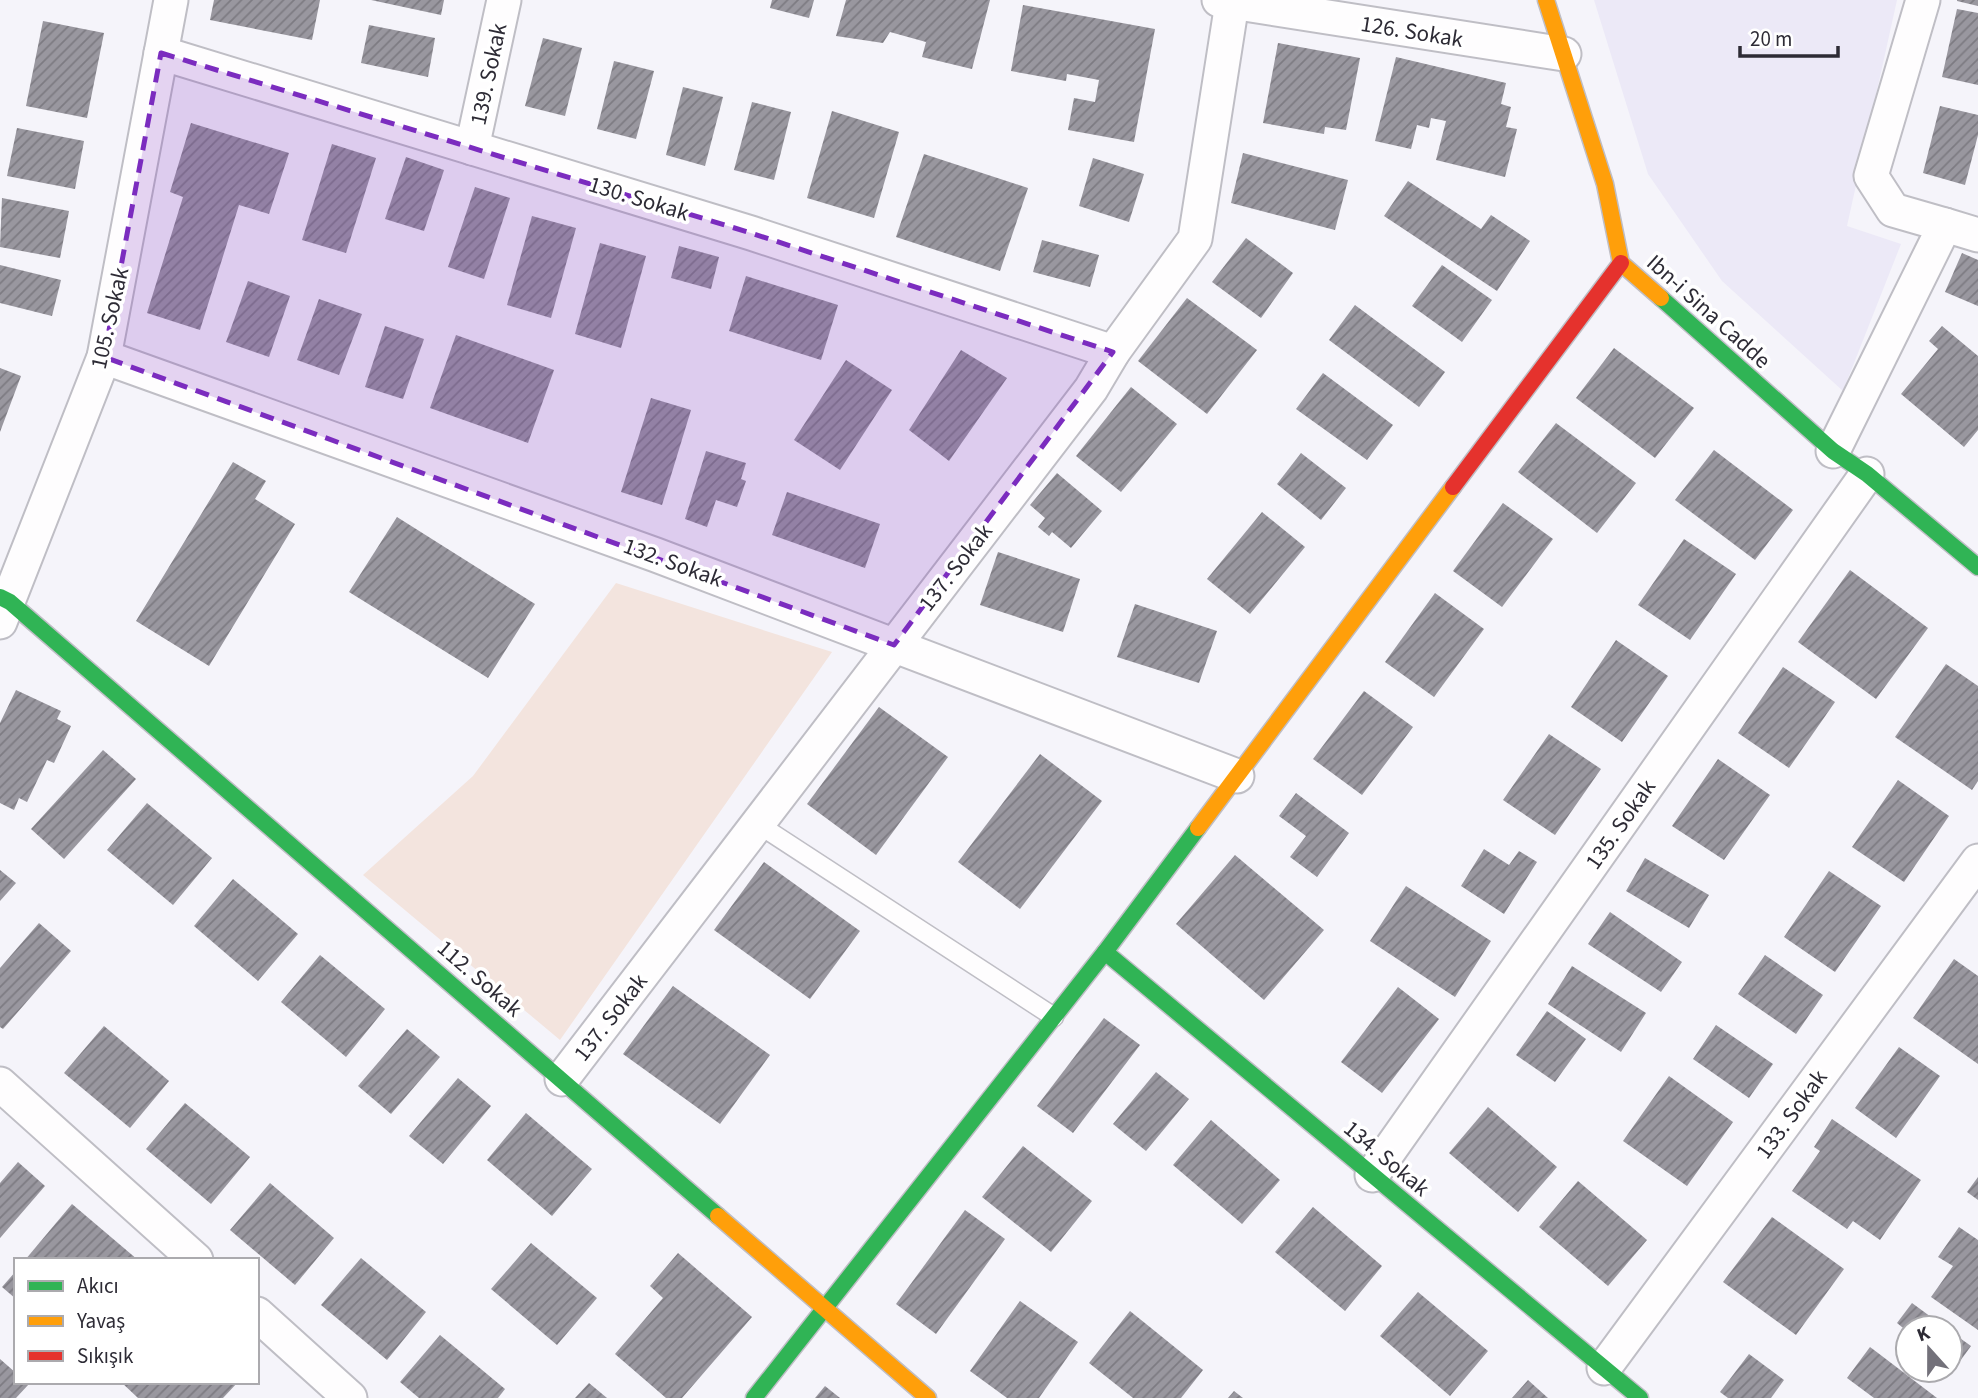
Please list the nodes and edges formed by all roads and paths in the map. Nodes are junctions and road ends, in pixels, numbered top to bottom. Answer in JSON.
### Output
{"nodes":[{"id":1,"x":171,"y":0,"type":"edge"},
{"id":2,"x":504,"y":0,"type":"edge"},
{"id":3,"x":1546,"y":0,"type":"edge"},
{"id":4,"x":1923,"y":0,"type":"edge"},
{"id":5,"x":1226,"y":1,"type":"edge"},
{"id":6,"x":161,"y":52,"type":"junction"},
{"id":7,"x":1564,"y":54,"type":"junction"},
{"id":8,"x":472,"y":148,"type":"junction"},
{"id":9,"x":1945,"y":225,"type":"junction"},
{"id":10,"x":1978,"y":235,"type":"edge"},
{"id":11,"x":1621,"y":263,"type":"junction"},
{"id":12,"x":1114,"y":352,"type":"junction"},
{"id":13,"x":104,"y":356,"type":"junction"},
{"id":14,"x":1833,"y":451,"type":"junction"},
{"id":15,"x":1867,"y":474,"type":"junction"},
{"id":16,"x":1978,"y":567,"type":"edge"},
{"id":17,"x":3,"y":607,"type":"edge"},
{"id":18,"x":894,"y":645,"type":"junction"},
{"id":19,"x":1237,"y":776,"type":"junction"},
{"id":20,"x":758,"y":824,"type":"junction"},
{"id":21,"x":1978,"y":861,"type":"edge"},
{"id":22,"x":1105,"y":952,"type":"junction"},
{"id":23,"x":1054,"y":1017,"type":"junction"},
{"id":24,"x":562,"y":1079,"type":"junction"},
{"id":25,"x":0,"y":1084,"type":"edge"},
{"id":26,"x":1372,"y":1175,"type":"junction"},
{"id":27,"x":194,"y":1258,"type":"edge"},
{"id":28,"x":825,"y":1308,"type":"junction"},
{"id":29,"x":259,"y":1316,"type":"edge"},
{"id":30,"x":1604,"y":1368,"type":"junction"},
{"id":31,"x":351,"y":1398,"type":"edge"},
{"id":32,"x":754,"y":1398,"type":"edge"},
{"id":33,"x":928,"y":1398,"type":"edge"},
{"id":34,"x":1640,"y":1398,"type":"edge"}],
"edges":[{"from":1,"to":6,"type":"street","name":"105. Sokak"},
{"from":2,"to":8,"type":"street","name":"139. Sokak"},
{"from":3,"to":7,"type":"street","name":"Ibn-i Sina Cadde"},
{"from":4,"to":9,"type":"street"},
{"from":5,"to":7,"type":"street","name":"126. Sokak"},
{"from":5,"to":12,"type":"street","name":"137. Sokak"},
{"from":6,"to":8,"type":"street","name":"130. Sokak"},
{"from":6,"to":13,"type":"street","name":"105. Sokak"},
{"from":7,"to":11,"type":"street","name":"Ibn-i Sina Cadde"},
{"from":8,"to":12,"type":"street","name":"130. Sokak"},
{"from":9,"to":10,"type":"street"},
{"from":9,"to":14,"type":"street"},
{"from":11,"to":14,"type":"street","name":"Ibn-i Sina Cadde"},
{"from":11,"to":19,"type":"street"},
{"from":12,"to":18,"type":"street","name":"137. Sokak"},
{"from":13,"to":17,"type":"street","name":"105. Sokak"},
{"from":13,"to":18,"type":"street","name":"132. Sokak"},
{"from":14,"to":15,"type":"street","name":"Ibn-i Sina Cadde"},
{"from":15,"to":16,"type":"street","name":"Ibn-i Sina Cadde"},
{"from":15,"to":26,"type":"street","name":"135. Sokak"},
{"from":17,"to":24,"type":"street","name":"112. Sokak"},
{"from":18,"to":19,"type":"street","name":"132. Sokak"},
{"from":18,"to":20,"type":"street","name":"137. Sokak"},
{"from":19,"to":22,"type":"street"},
{"from":20,"to":23,"type":"lane"},
{"from":20,"to":24,"type":"street","name":"137. Sokak"},
{"from":21,"to":30,"type":"street","name":"133. Sokak"},
{"from":22,"to":23,"type":"street"},
{"from":22,"to":26,"type":"street","name":"134. Sokak"},
{"from":23,"to":28,"type":"street"},
{"from":24,"to":28,"type":"street","name":"112. Sokak"},
{"from":25,"to":27,"type":"street"},
{"from":26,"to":30,"type":"street","name":"134. Sokak"},
{"from":28,"to":32,"type":"street"},
{"from":28,"to":33,"type":"street","name":"112. Sokak"},
{"from":29,"to":31,"type":"street"},
{"from":30,"to":34,"type":"street","name":"134. Sokak"}]}
